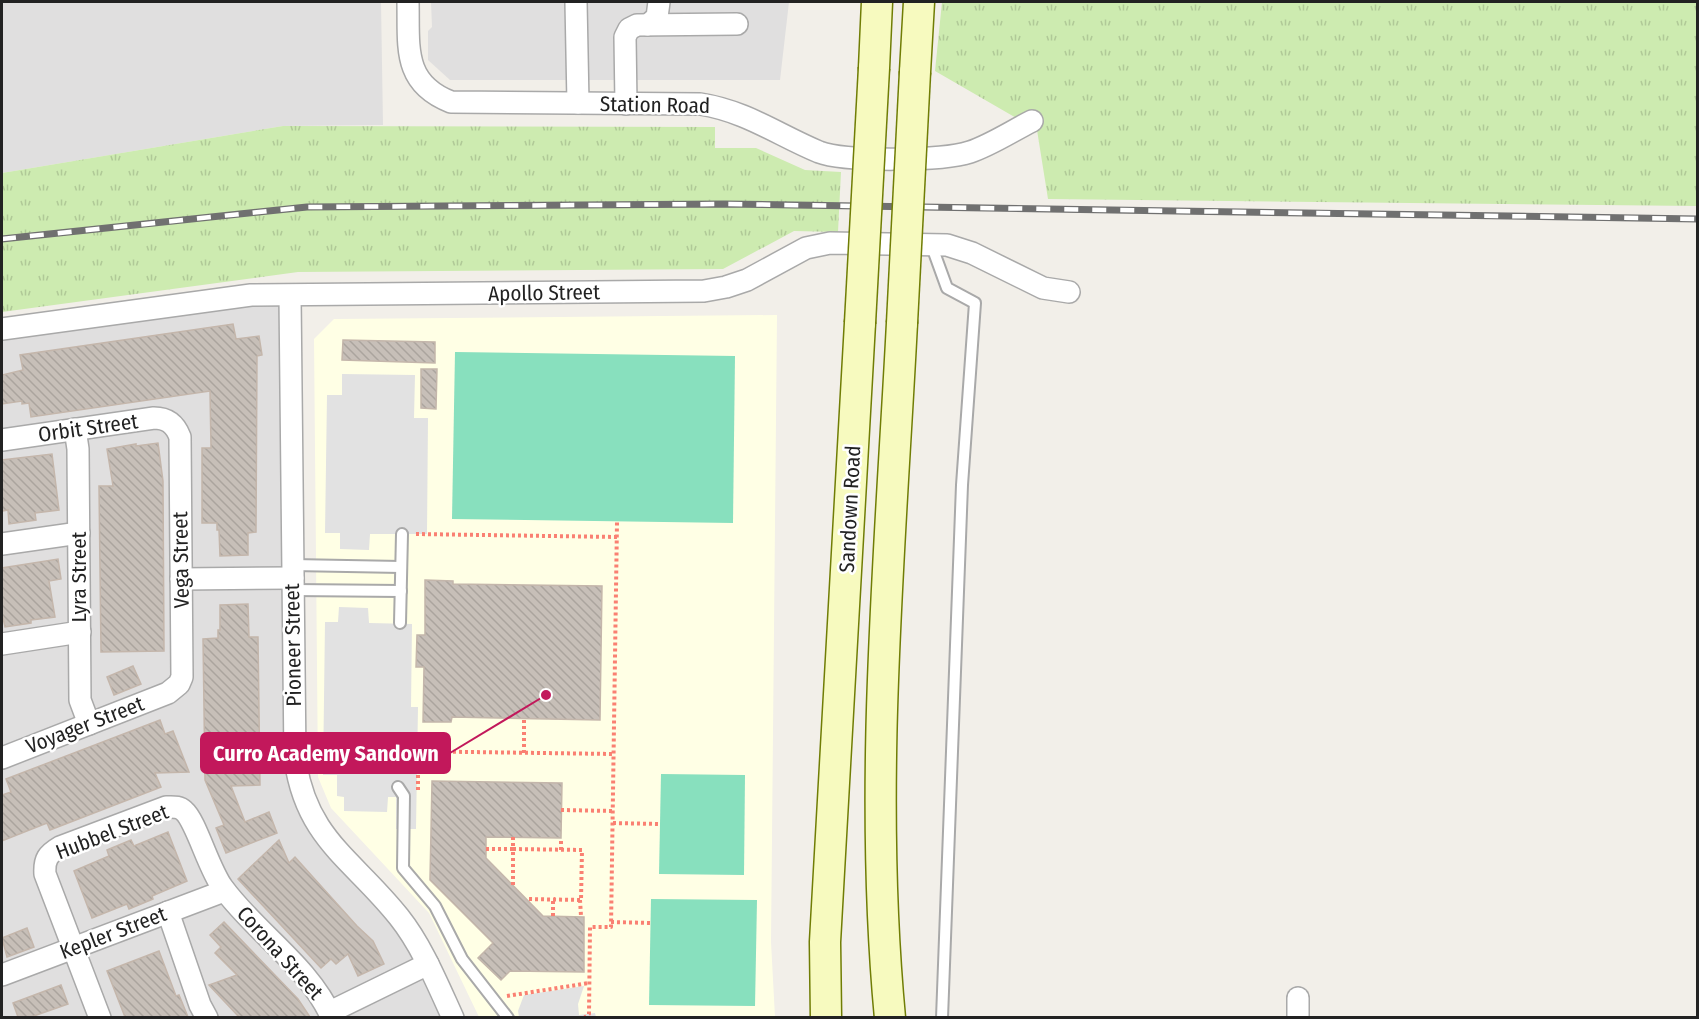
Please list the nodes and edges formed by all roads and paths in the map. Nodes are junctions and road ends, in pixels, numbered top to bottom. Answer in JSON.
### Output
{"nodes":[{"id":1,"x":408,"y":2,"type":"edge"},
{"id":2,"x":576,"y":2,"type":"edge"},
{"id":3,"x":659,"y":2,"type":"edge"},
{"id":4,"x":877,"y":2,"type":"edge"},
{"id":5,"x":919,"y":2,"type":"edge"},
{"id":6,"x":737,"y":24,"type":"dead end"},
{"id":7,"x":648,"y":25,"type":"junction"},
{"id":8,"x":578,"y":103,"type":"junction"},
{"id":9,"x":626,"y":104,"type":"junction"},
{"id":10,"x":1032,"y":121,"type":"dead end"},
{"id":11,"x":931,"y":244,"type":"junction"},
{"id":12,"x":1069,"y":292,"type":"dead end"},
{"id":13,"x":290,"y":296,"type":"junction"},
{"id":14,"x":2,"y":329,"type":"edge"},
{"id":15,"x":172,"y":424,"type":"joint"},
{"id":16,"x":75,"y":429,"type":"junction"},
{"id":17,"x":2,"y":440,"type":"edge"},
{"id":18,"x":617,"y":522,"type":"dead end"},
{"id":19,"x":79,"y":533,"type":"junction"},
{"id":20,"x":402,"y":534,"type":"joint"},
{"id":21,"x":617,"y":537,"type":"junction"},
{"id":22,"x":2,"y":544,"type":"edge"},
{"id":23,"x":401,"y":567,"type":"junction"},
{"id":24,"x":293,"y":578,"type":"junction"},
{"id":25,"x":181,"y":579,"type":"junction"},
{"id":26,"x":401,"y":591,"type":"junction"},
{"id":27,"x":400,"y":623,"type":"dead end"},
{"id":28,"x":80,"y":632,"type":"junction"},
{"id":29,"x":2,"y":644,"type":"edge"},
{"id":30,"x":168,"y":693,"type":"joint"},
{"id":31,"x":524,"y":718,"type":"dead end"},
{"id":32,"x":89,"y":724,"type":"junction"},
{"id":33,"x":399,"y":751,"type":"dead end"},
{"id":34,"x":418,"y":752,"type":"junction"},
{"id":35,"x":524,"y":753,"type":"junction"},
{"id":36,"x":614,"y":754,"type":"junction"},
{"id":37,"x":2,"y":758,"type":"edge"},
{"id":38,"x":398,"y":787,"type":"dead end"},
{"id":39,"x":418,"y":797,"type":"dead end"},
{"id":40,"x":561,"y":810,"type":"dead end"},
{"id":41,"x":613,"y":811,"type":"junction"},
{"id":42,"x":613,"y":823,"type":"junction"},
{"id":43,"x":660,"y":824,"type":"dead end"},
{"id":44,"x":513,"y":837,"type":"dead end"},
{"id":45,"x":561,"y":838,"type":"dead end"},
{"id":46,"x":486,"y":849,"type":"dead end"},
{"id":47,"x":513,"y":849,"type":"junction"},
{"id":48,"x":561,"y":850,"type":"junction"},
{"id":49,"x":582,"y":850,"type":"junction"},
{"id":50,"x":513,"y":885,"type":"dead end"},
{"id":51,"x":224,"y":891,"type":"junction"},
{"id":52,"x":526,"y":899,"type":"dead end"},
{"id":53,"x":581,"y":900,"type":"junction"},
{"id":54,"x":168,"y":912,"type":"junction"},
{"id":55,"x":553,"y":916,"type":"dead end"},
{"id":56,"x":581,"y":916,"type":"dead end"},
{"id":57,"x":611,"y":922,"type":"junction"},
{"id":58,"x":651,"y":923,"type":"dead end"},
{"id":59,"x":74,"y":948,"type":"junction"},
{"id":60,"x":428,"y":964,"type":"junction"},
{"id":61,"x":2,"y":975,"type":"edge"},
{"id":62,"x":589,"y":983,"type":"junction"},
{"id":63,"x":493,"y":998,"type":"junction"},
{"id":64,"x":331,"y":1015,"type":"edge"},
{"id":65,"x":100,"y":1017,"type":"edge"},
{"id":66,"x":207,"y":1017,"type":"edge"},
{"id":67,"x":453,"y":1017,"type":"edge"},
{"id":68,"x":508,"y":1017,"type":"edge"},
{"id":69,"x":584,"y":1017,"type":"edge"},
{"id":70,"x":826,"y":1017,"type":"edge"},
{"id":71,"x":890,"y":1017,"type":"edge"},
{"id":72,"x":942,"y":1017,"type":"edge"}],
"edges":[{"from":1,"to":8,"type":"street","name":"Station Road"},
{"from":2,"to":8,"type":"street"},
{"from":3,"to":7,"type":"street"},
{"from":4,"to":70,"type":"main road","name":"Sandown Road","bridge":true},
{"from":5,"to":71,"type":"main road","name":"Sandown Road","bridge":true},
{"from":6,"to":7,"type":"street"},
{"from":7,"to":9,"type":"street"},
{"from":8,"to":9,"type":"street","name":"Station Road"},
{"from":9,"to":10,"type":"street","name":"Station Road"},
{"from":11,"to":12,"type":"street","name":"Apollo Street"},
{"from":11,"to":13,"type":"street","name":"Apollo Street"},
{"from":11,"to":72,"type":"lane"},
{"from":13,"to":14,"type":"street","name":"Apollo Street"},
{"from":13,"to":24,"type":"street","name":"Pioneer Street"},
{"from":15,"to":16,"type":"street","name":"Orbit Street"},
{"from":15,"to":25,"type":"street","name":"Vega Street"},
{"from":16,"to":17,"type":"street","name":"Orbit Street"},
{"from":16,"to":19,"type":"street","name":"Lyra Street"},
{"from":18,"to":21,"type":"path"},
{"from":19,"to":22,"type":"street"},
{"from":19,"to":28,"type":"street","name":"Lyra Street"},
{"from":20,"to":21,"type":"path"},
{"from":20,"to":23,"type":"lane"},
{"from":21,"to":36,"type":"path"},
{"from":23,"to":24,"type":"lane"},
{"from":23,"to":26,"type":"lane"},
{"from":24,"to":25,"type":"street"},
{"from":24,"to":26,"type":"lane"},
{"from":24,"to":60,"type":"street","name":"Pioneer Street"},
{"from":25,"to":30,"type":"street","name":"Vega Street"},
{"from":26,"to":27,"type":"lane"},
{"from":28,"to":29,"type":"street"},
{"from":28,"to":32,"type":"street","name":"Lyra Street"},
{"from":30,"to":32,"type":"street","name":"Voyager Street"},
{"from":31,"to":35,"type":"path"},
{"from":32,"to":37,"type":"street","name":"Voyager Street"},
{"from":33,"to":34,"type":"path"},
{"from":34,"to":35,"type":"path"},
{"from":34,"to":39,"type":"path"},
{"from":35,"to":36,"type":"path"},
{"from":36,"to":41,"type":"path"},
{"from":38,"to":63,"type":"lane"},
{"from":40,"to":41,"type":"path"},
{"from":41,"to":42,"type":"path"},
{"from":42,"to":43,"type":"path"},
{"from":42,"to":57,"type":"path"},
{"from":44,"to":47,"type":"path"},
{"from":45,"to":48,"type":"path"},
{"from":46,"to":47,"type":"path"},
{"from":47,"to":48,"type":"path"},
{"from":47,"to":49,"type":"path"},
{"from":47,"to":50,"type":"path"},
{"from":48,"to":49,"type":"path"},
{"from":49,"to":53,"type":"path"},
{"from":51,"to":54,"type":"street","name":"Kepler Street"},
{"from":51,"to":59,"type":"street","name":"Hubbel Street"},
{"from":51,"to":64,"type":"street","name":"Corona Street"},
{"from":52,"to":53,"type":"path"},
{"from":53,"to":55,"type":"path"},
{"from":53,"to":56,"type":"path"},
{"from":54,"to":59,"type":"street","name":"Kepler Street"},
{"from":54,"to":66,"type":"street"},
{"from":57,"to":58,"type":"path"},
{"from":57,"to":62,"type":"path"},
{"from":59,"to":61,"type":"street","name":"Kepler Street"},
{"from":59,"to":65,"type":"street"},
{"from":60,"to":64,"type":"street"},
{"from":60,"to":67,"type":"street","name":"Pioneer Street"},
{"from":62,"to":63,"type":"path"},
{"from":62,"to":69,"type":"path"},
{"from":63,"to":68,"type":"lane"}]}
